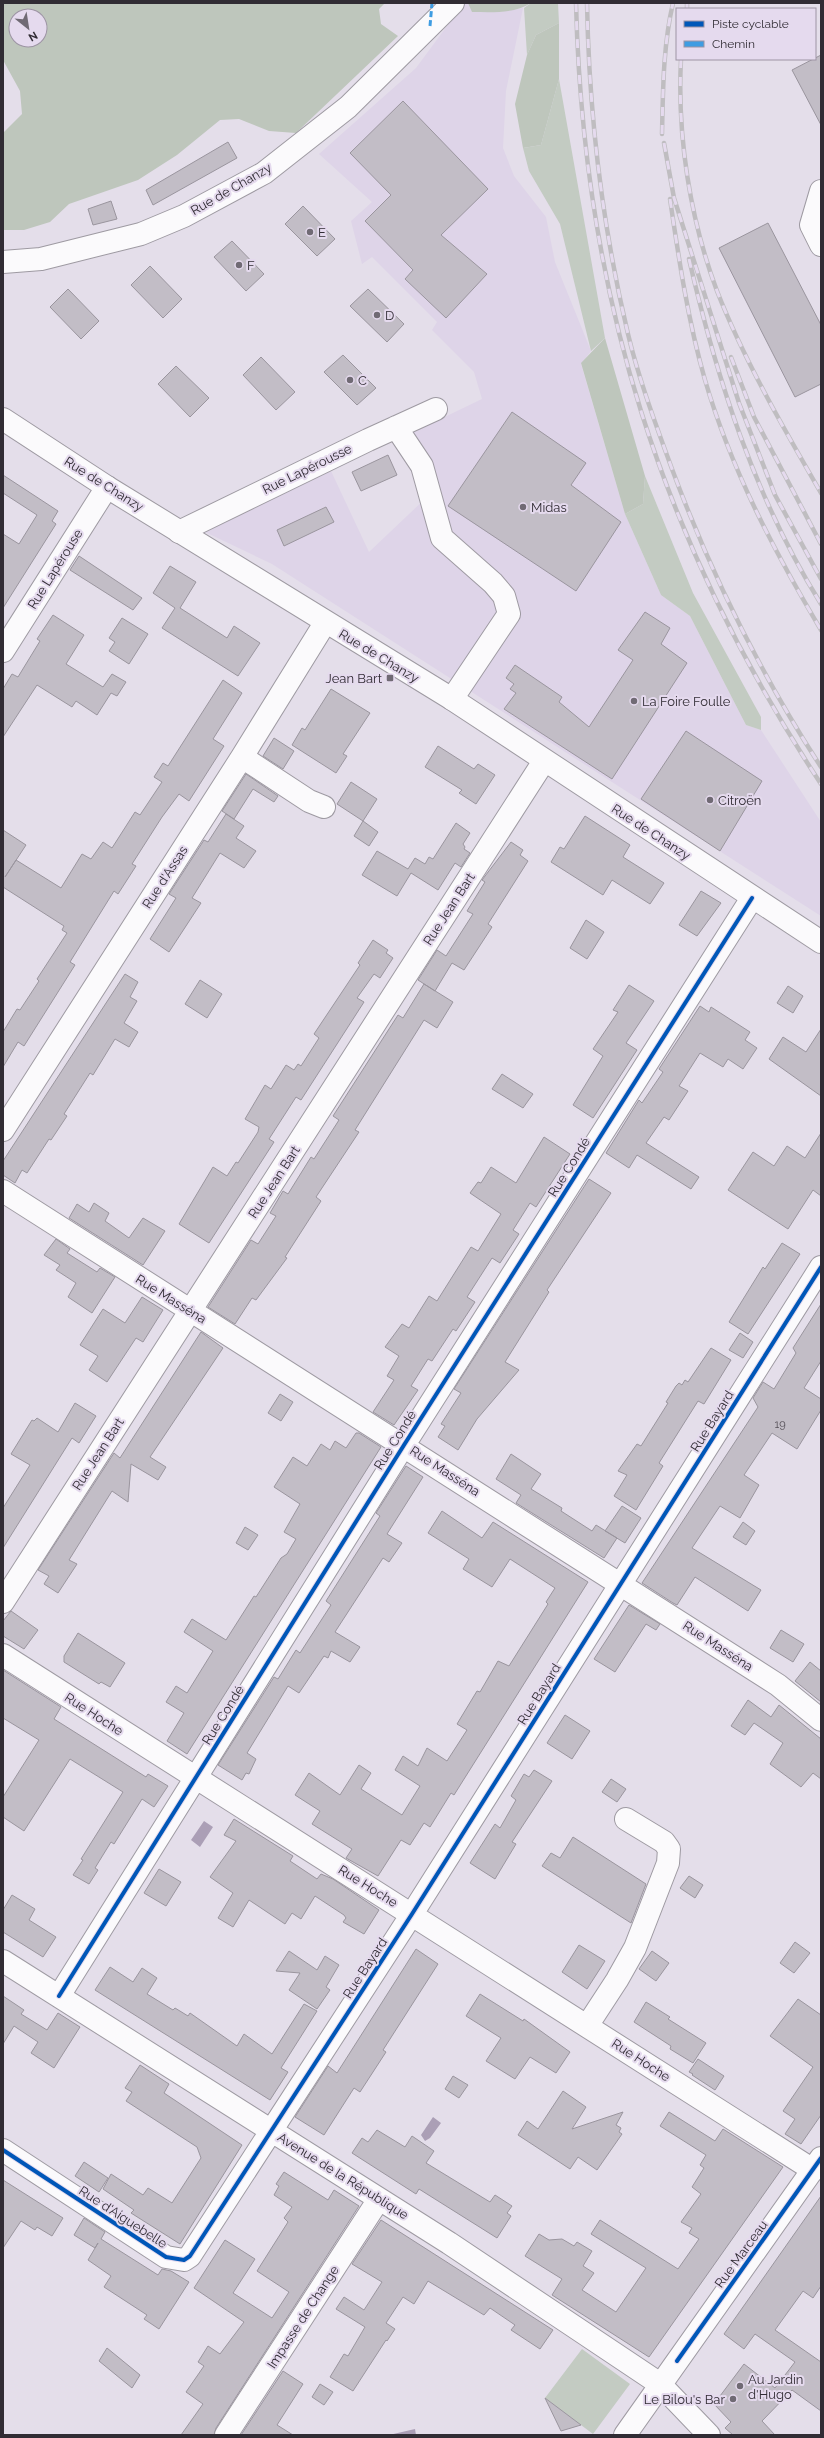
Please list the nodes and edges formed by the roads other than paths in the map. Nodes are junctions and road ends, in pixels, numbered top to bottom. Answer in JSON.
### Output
{"nodes":[{"id":1,"x":453,"y":3,"type":"edge"},
{"id":2,"x":821,"y":191,"type":"edge"},
{"id":3,"x":821,"y":245,"type":"edge"},
{"id":4,"x":3,"y":262,"type":"edge"},
{"id":5,"x":436,"y":409,"type":"dead end"},
{"id":6,"x":3,"y":419,"type":"edge"},
{"id":7,"x":396,"y":427,"type":"junction"},
{"id":8,"x":107,"y":487,"type":"junction"},
{"id":9,"x":179,"y":532,"type":"junction"},
{"id":10,"x":325,"y":623,"type":"junction"},
{"id":11,"x":3,"y":651,"type":"edge"},
{"id":12,"x":452,"y":699,"type":"junction"},
{"id":13,"x":242,"y":756,"type":"junction"},
{"id":14,"x":544,"y":761,"type":"junction"},
{"id":15,"x":324,"y":807,"type":"dead end"},
{"id":16,"x":752,"y":898,"type":"junction"},
{"id":17,"x":821,"y":942,"type":"edge"},
{"id":18,"x":821,"y":958,"type":"edge"},
{"id":19,"x":3,"y":1130,"type":"edge"},
{"id":20,"x":3,"y":1191,"type":"edge"},
{"id":21,"x":821,"y":1267,"type":"edge"},
{"id":22,"x":190,"y":1312,"type":"junction"},
{"id":23,"x":404,"y":1445,"type":"junction"},
{"id":24,"x":621,"y":1584,"type":"junction"},
{"id":25,"x":3,"y":1602,"type":"edge"},
{"id":26,"x":3,"y":1655,"type":"edge"},
{"id":27,"x":821,"y":1720,"type":"edge"},
{"id":28,"x":194,"y":1778,"type":"junction"},
{"id":29,"x":626,"y":1820,"type":"dead end"},
{"id":30,"x":412,"y":1914,"type":"junction"},
{"id":31,"x":3,"y":1961,"type":"edge"},
{"id":32,"x":59,"y":1996,"type":"junction"},
{"id":33,"x":587,"y":2026,"type":"junction"},
{"id":34,"x":272,"y":2132,"type":"junction"},
{"id":35,"x":3,"y":2150,"type":"edge"},
{"id":36,"x":817,"y":2164,"type":"edge"},
{"id":37,"x":379,"y":2199,"type":"junction"},
{"id":38,"x":660,"y":2384,"type":"junction"},
{"id":39,"x":226,"y":2435,"type":"edge"},
{"id":40,"x":625,"y":2435,"type":"edge"},
{"id":41,"x":709,"y":2435,"type":"edge"}],
"edges":[{"from":1,"to":4,"type":"street","name":"Rue de Chanzy"},
{"from":2,"to":3,"type":"street"},
{"from":5,"to":7,"type":"street","name":"Rue Lapérousse"},
{"from":6,"to":8,"type":"street","name":"Rue de Chanzy"},
{"from":7,"to":9,"type":"street","name":"Rue Lapérousse"},
{"from":7,"to":12,"type":"street"},
{"from":8,"to":9,"type":"street","name":"Rue de Chanzy"},
{"from":8,"to":11,"type":"street","name":"Rue Lapérouse"},
{"from":9,"to":10,"type":"street","name":"Rue de Chanzy"},
{"from":10,"to":12,"type":"street","name":"Rue de Chanzy"},
{"from":10,"to":13,"type":"street","name":"Rue d'Assas"},
{"from":12,"to":14,"type":"street","name":"Rue de Chanzy"},
{"from":13,"to":15,"type":"street"},
{"from":13,"to":19,"type":"street","name":"Rue d'Assas"},
{"from":14,"to":16,"type":"street","name":"Rue de Chanzy"},
{"from":14,"to":22,"type":"street","name":"Rue Jean Bart"},
{"from":16,"to":17,"type":"street","name":"Rue de Chanzy"},
{"from":16,"to":18,"type":"street","name":"Rue de Chanzy"},
{"from":16,"to":23,"type":"street","name":"Rue Condé"},
{"from":20,"to":22,"type":"street","name":"Rue Masséna"},
{"from":21,"to":24,"type":"street","name":"Rue Bayard"},
{"from":22,"to":23,"type":"street","name":"Rue Masséna"},
{"from":22,"to":25,"type":"street","name":"Rue Jean Bart"},
{"from":23,"to":24,"type":"street","name":"Rue Masséna"},
{"from":23,"to":28,"type":"street","name":"Rue Condé"},
{"from":24,"to":27,"type":"street","name":"Rue Masséna"},
{"from":24,"to":30,"type":"street","name":"Rue Bayard"},
{"from":26,"to":28,"type":"street","name":"Rue Hoche"},
{"from":28,"to":30,"type":"street","name":"Rue Hoche"},
{"from":28,"to":32,"type":"street","name":"Rue Condé"},
{"from":29,"to":33,"type":"street"},
{"from":30,"to":33,"type":"street","name":"Rue Hoche"},
{"from":30,"to":34,"type":"street","name":"Rue Bayard"},
{"from":31,"to":32,"type":"street","name":"Avenue de la République"},
{"from":32,"to":34,"type":"street","name":"Avenue de la République"},
{"from":33,"to":36,"type":"street","name":"Rue Hoche"},
{"from":34,"to":35,"type":"street","name":"Rue d'Aiguebelle"},
{"from":34,"to":37,"type":"street","name":"Avenue de la République"},
{"from":36,"to":38,"type":"street","name":"Rue Marceau"},
{"from":37,"to":38,"type":"street","name":"Avenue de la République"},
{"from":37,"to":39,"type":"street","name":"Impasse de Change"},
{"from":38,"to":40,"type":"street","name":"Rue Marceau"},
{"from":38,"to":41,"type":"street","name":"Avenue de la République"}]}
